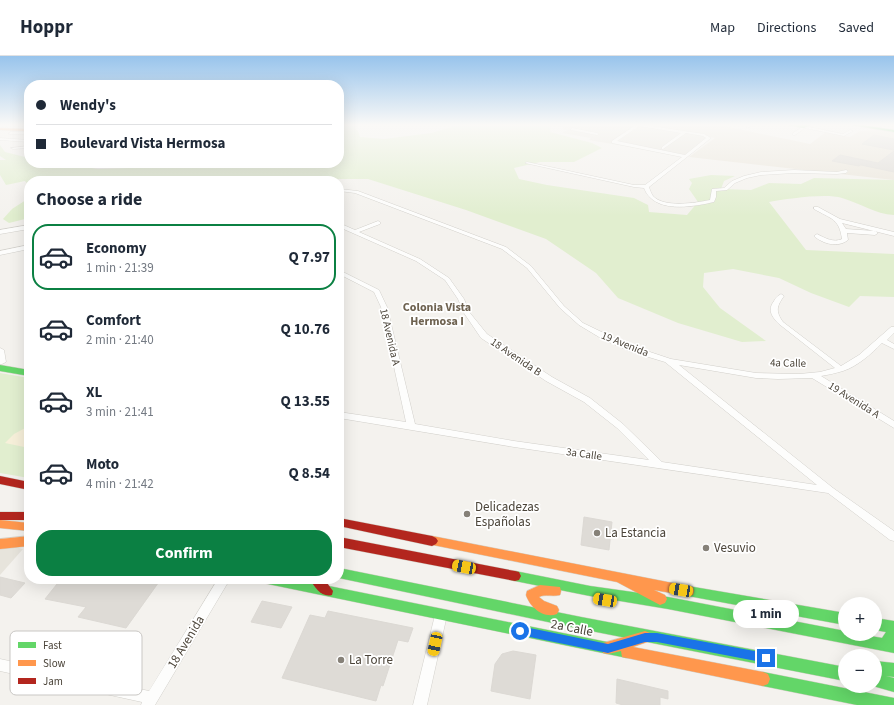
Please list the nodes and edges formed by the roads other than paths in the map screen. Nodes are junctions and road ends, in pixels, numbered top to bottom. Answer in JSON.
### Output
{"nodes":[{"id":1,"x":682,"y":155,"type":"edge"},
{"id":2,"x":686,"y":156,"type":"joint"},
{"id":3,"x":527,"y":163,"type":"dead end"},
{"id":4,"x":846,"y":170,"type":"dead end"},
{"id":5,"x":646,"y":187,"type":"junction"},
{"id":6,"x":344,"y":191,"type":"edge"},
{"id":7,"x":816,"y":208,"type":"dead end"},
{"id":8,"x":838,"y":220,"type":"junction"},
{"id":9,"x":378,"y":223,"type":"dead end"},
{"id":10,"x":344,"y":227,"type":"edge"},
{"id":11,"x":24,"y":228,"type":"edge"},
{"id":12,"x":844,"y":231,"type":"junction"},
{"id":13,"x":0,"y":232,"type":"edge"},
{"id":14,"x":354,"y":232,"type":"junction"},
{"id":15,"x":894,"y":234,"type":"edge"},
{"id":16,"x":818,"y":236,"type":"dead end"},
{"id":17,"x":24,"y":248,"type":"edge"},
{"id":18,"x":0,"y":253,"type":"edge"},
{"id":19,"x":344,"y":274,"type":"edge"},
{"id":20,"x":781,"y":296,"type":"dead end"},
{"id":21,"x":894,"y":329,"type":"edge"},
{"id":22,"x":882,"y":340,"type":"junction"},
{"id":23,"x":894,"y":347,"type":"edge"},
{"id":24,"x":0,"y":350,"type":"edge"},
{"id":25,"x":668,"y":360,"type":"junction"},
{"id":26,"x":1,"y":365,"type":"edge"},
{"id":27,"x":841,"y":369,"type":"junction"},
{"id":28,"x":24,"y":372,"type":"edge"},
{"id":29,"x":813,"y":375,"type":"junction"},
{"id":30,"x":344,"y":416,"type":"edge"},
{"id":31,"x":894,"y":425,"type":"edge"},
{"id":32,"x":411,"y":426,"type":"junction"},
{"id":33,"x":658,"y":464,"type":"junction"},
{"id":34,"x":0,"y":480,"type":"edge"},
{"id":35,"x":24,"y":485,"type":"edge"},
{"id":36,"x":830,"y":490,"type":"junction"},
{"id":37,"x":0,"y":516,"type":"edge"},
{"id":38,"x":24,"y":516,"type":"edge"},
{"id":39,"x":344,"y":523,"type":"edge"},
{"id":40,"x":0,"y":524,"type":"edge"},
{"id":41,"x":24,"y":526,"type":"edge"},
{"id":42,"x":894,"y":537,"type":"edge"},
{"id":43,"x":24,"y":542,"type":"edge"},
{"id":44,"x":344,"y":543,"type":"edge"},
{"id":45,"x":0,"y":544,"type":"edge"},
{"id":46,"x":344,"y":574,"type":"edge"},
{"id":47,"x":622,"y":579,"type":"junction"},
{"id":48,"x":221,"y":584,"type":"edge"},
{"id":49,"x":293,"y":584,"type":"edge"},
{"id":50,"x":321,"y":584,"type":"edge"},
{"id":51,"x":327,"y":591,"type":"junction"},
{"id":52,"x":623,"y":596,"type":"junction"},
{"id":53,"x":668,"y":603,"type":"junction"},
{"id":54,"x":441,"y":615,"type":"junction"},
{"id":55,"x":838,"y":618,"type":"edge"},
{"id":56,"x":581,"y":623,"type":"junction"},
{"id":57,"x":882,"y":625,"type":"edge"},
{"id":58,"x":894,"y":627,"type":"edge"},
{"id":59,"x":894,"y":631,"type":"edge"},
{"id":60,"x":657,"y":637,"type":"junction"},
{"id":61,"x":890,"y":646,"type":"edge"},
{"id":62,"x":608,"y":648,"type":"junction"},
{"id":63,"x":0,"y":666,"type":"edge"},
{"id":64,"x":10,"y":668,"type":"edge"},
{"id":65,"x":838,"y":669,"type":"edge"},
{"id":66,"x":882,"y":669,"type":"edge"},
{"id":67,"x":828,"y":670,"type":"junction"},
{"id":68,"x":894,"y":670,"type":"edge"},
{"id":69,"x":838,"y":672,"type":"edge"},
{"id":70,"x":882,"y":681,"type":"edge"},
{"id":71,"x":894,"y":684,"type":"edge"},
{"id":72,"x":124,"y":695,"type":"edge"},
{"id":73,"x":150,"y":701,"type":"edge"},
{"id":74,"x":420,"y":705,"type":"edge"},
{"id":75,"x":894,"y":705,"type":"edge"}],
"edges":[{"from":1,"to":2,"type":"street"},
{"from":2,"to":5,"type":"street"},
{"from":3,"to":5,"type":"street"},
{"from":4,"to":5,"type":"street"},
{"from":6,"to":25,"type":"street","name":"19 Avenida"},
{"from":7,"to":8,"type":"street"},
{"from":8,"to":12,"type":"street"},
{"from":8,"to":15,"type":"street"},
{"from":9,"to":14,"type":"street"},
{"from":10,"to":14,"type":"street","name":"18 Avenida B"},
{"from":11,"to":13,"type":"street"},
{"from":12,"to":15,"type":"street"},
{"from":12,"to":16,"type":"street"},
{"from":14,"to":33,"type":"street","name":"18 Avenida B"},
{"from":17,"to":18,"type":"street"},
{"from":19,"to":32,"type":"street","name":"18 Avenida A"},
{"from":20,"to":27,"type":"street"},
{"from":21,"to":22,"type":"street","name":"4a Calle"},
{"from":22,"to":23,"type":"street"},
{"from":22,"to":27,"type":"street","name":"4a Calle"},
{"from":24,"to":26,"type":"street"},
{"from":25,"to":29,"type":"street","name":"4a Calle"},
{"from":25,"to":36,"type":"street","name":"19 Avenida"},
{"from":26,"to":28,"type":"main road"},
{"from":27,"to":29,"type":"street","name":"4a Calle"},
{"from":29,"to":31,"type":"street","name":"19 Avenida A"},
{"from":30,"to":32,"type":"street","name":"3a Calle"},
{"from":32,"to":33,"type":"street","name":"3a Calle"},
{"from":33,"to":36,"type":"street","name":"3a Calle"},
{"from":34,"to":35,"type":"main road"},
{"from":36,"to":42,"type":"street","name":"19 Avenida"},
{"from":37,"to":38,"type":"main road"},
{"from":39,"to":47,"type":"main road"},
{"from":40,"to":41,"type":"main road"},
{"from":43,"to":45,"type":"main road"},
{"from":44,"to":52,"type":"main road"},
{"from":46,"to":56,"type":"main road"},
{"from":47,"to":53,"type":"main road"},
{"from":47,"to":55,"type":"main road"},
{"from":48,"to":73,"type":"street","name":"18 Avenida"},
{"from":49,"to":51,"type":"main road","name":"2a Calle"},
{"from":50,"to":51,"type":"main road"},
{"from":51,"to":54,"type":"main road","name":"2a Calle"},
{"from":52,"to":53,"type":"main road"},
{"from":52,"to":56,"type":"main road"},
{"from":53,"to":61,"type":"main road"},
{"from":54,"to":62,"type":"main road","name":"2a Calle"},
{"from":54,"to":74,"type":"street"},
{"from":56,"to":60,"type":"main road"},
{"from":57,"to":58,"type":"main road"},
{"from":59,"to":61,"type":"main road"},
{"from":60,"to":62,"type":"main road"},
{"from":60,"to":67,"type":"main road"},
{"from":62,"to":75,"type":"main road","name":"2a Calle"},
{"from":63,"to":64,"type":"street"},
{"from":65,"to":67,"type":"main road"},
{"from":66,"to":68,"type":"main road"},
{"from":67,"to":69,"type":"main road"},
{"from":70,"to":71,"type":"main road"},
{"from":72,"to":73,"type":"street"}]}
